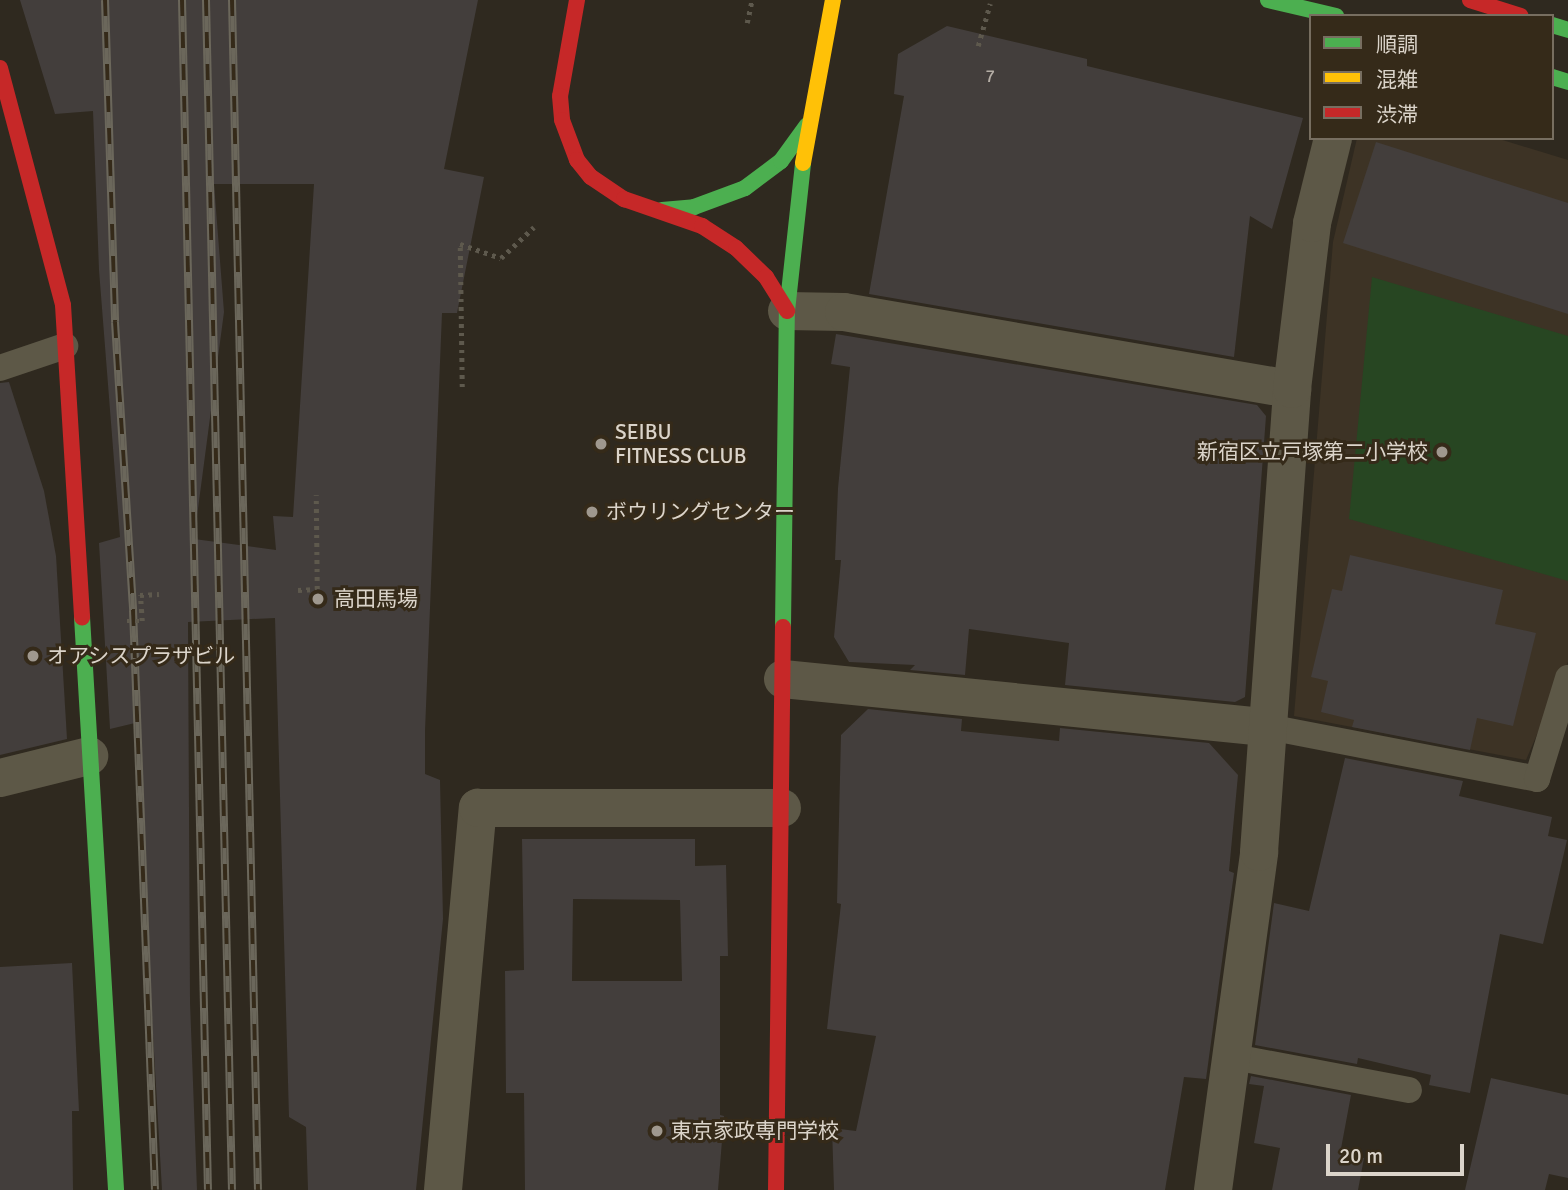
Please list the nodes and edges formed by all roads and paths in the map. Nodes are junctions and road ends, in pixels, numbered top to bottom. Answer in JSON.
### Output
{"nodes":[{"id":1,"x":577,"y":0,"type":"edge"},
{"id":2,"x":752,"y":0,"type":"edge"},
{"id":3,"x":833,"y":0,"type":"edge"},
{"id":4,"x":1268,"y":0,"type":"edge"},
{"id":5,"x":1470,"y":0,"type":"edge"},
{"id":6,"x":990,"y":4,"type":"dead end"},
{"id":7,"x":1328,"y":14,"type":"edge"},
{"id":8,"x":1515,"y":14,"type":"edge"},
{"id":9,"x":747,"y":23,"type":"dead end"},
{"id":10,"x":978,"y":46,"type":"dead end"},
{"id":11,"x":2,"y":81,"type":"edge"},
{"id":12,"x":807,"y":125,"type":"junction"},
{"id":13,"x":1333,"y":140,"type":"edge"},
{"id":14,"x":662,"y":210,"type":"junction"},
{"id":15,"x":534,"y":227,"type":"dead end"},
{"id":16,"x":787,"y":311,"type":"junction"},
{"id":17,"x":65,"y":346,"type":"junction"},
{"id":18,"x":0,"y":368,"type":"edge"},
{"id":19,"x":462,"y":387,"type":"dead end"},
{"id":20,"x":1292,"y":390,"type":"junction"},
{"id":21,"x":316,"y":495,"type":"dead end"},
{"id":22,"x":298,"y":590,"type":"dead end"},
{"id":23,"x":159,"y":594,"type":"dead end"},
{"id":24,"x":127,"y":621,"type":"dead end"},
{"id":25,"x":1568,"y":678,"type":"edge"},
{"id":26,"x":783,"y":679,"type":"junction"},
{"id":27,"x":1268,"y":727,"type":"junction"},
{"id":28,"x":89,"y":756,"type":"junction"},
{"id":29,"x":0,"y":778,"type":"edge"},
{"id":30,"x":782,"y":808,"type":"junction"},
{"id":31,"x":1234,"y":1057,"type":"junction"},
{"id":32,"x":1409,"y":1090,"type":"dead end"},
{"id":33,"x":116,"y":1190,"type":"edge"},
{"id":34,"x":443,"y":1190,"type":"edge"},
{"id":35,"x":776,"y":1190,"type":"edge"},
{"id":36,"x":1213,"y":1190,"type":"edge"}],
"edges":[{"from":1,"to":14,"type":"street"},
{"from":2,"to":9,"type":"path"},
{"from":3,"to":12,"type":"street"},
{"from":4,"to":7,"type":"street"},
{"from":5,"to":8,"type":"street"},
{"from":6,"to":10,"type":"path"},
{"from":11,"to":17,"type":"street"},
{"from":12,"to":14,"type":"street"},
{"from":12,"to":16,"type":"street"},
{"from":13,"to":20,"type":"street"},
{"from":14,"to":16,"type":"street"},
{"from":15,"to":19,"type":"path"},
{"from":16,"to":20,"type":"street"},
{"from":16,"to":26,"type":"street"},
{"from":17,"to":18,"type":"lane"},
{"from":17,"to":28,"type":"street"},
{"from":20,"to":27,"type":"street"},
{"from":21,"to":22,"type":"path"},
{"from":23,"to":24,"type":"path","bridge":true},
{"from":25,"to":27,"type":"lane"},
{"from":26,"to":27,"type":"street"},
{"from":26,"to":30,"type":"street"},
{"from":27,"to":31,"type":"street"},
{"from":28,"to":29,"type":"street"},
{"from":28,"to":33,"type":"street"},
{"from":30,"to":34,"type":"street"},
{"from":30,"to":35,"type":"street"},
{"from":31,"to":32,"type":"lane"},
{"from":31,"to":36,"type":"street"}]}
